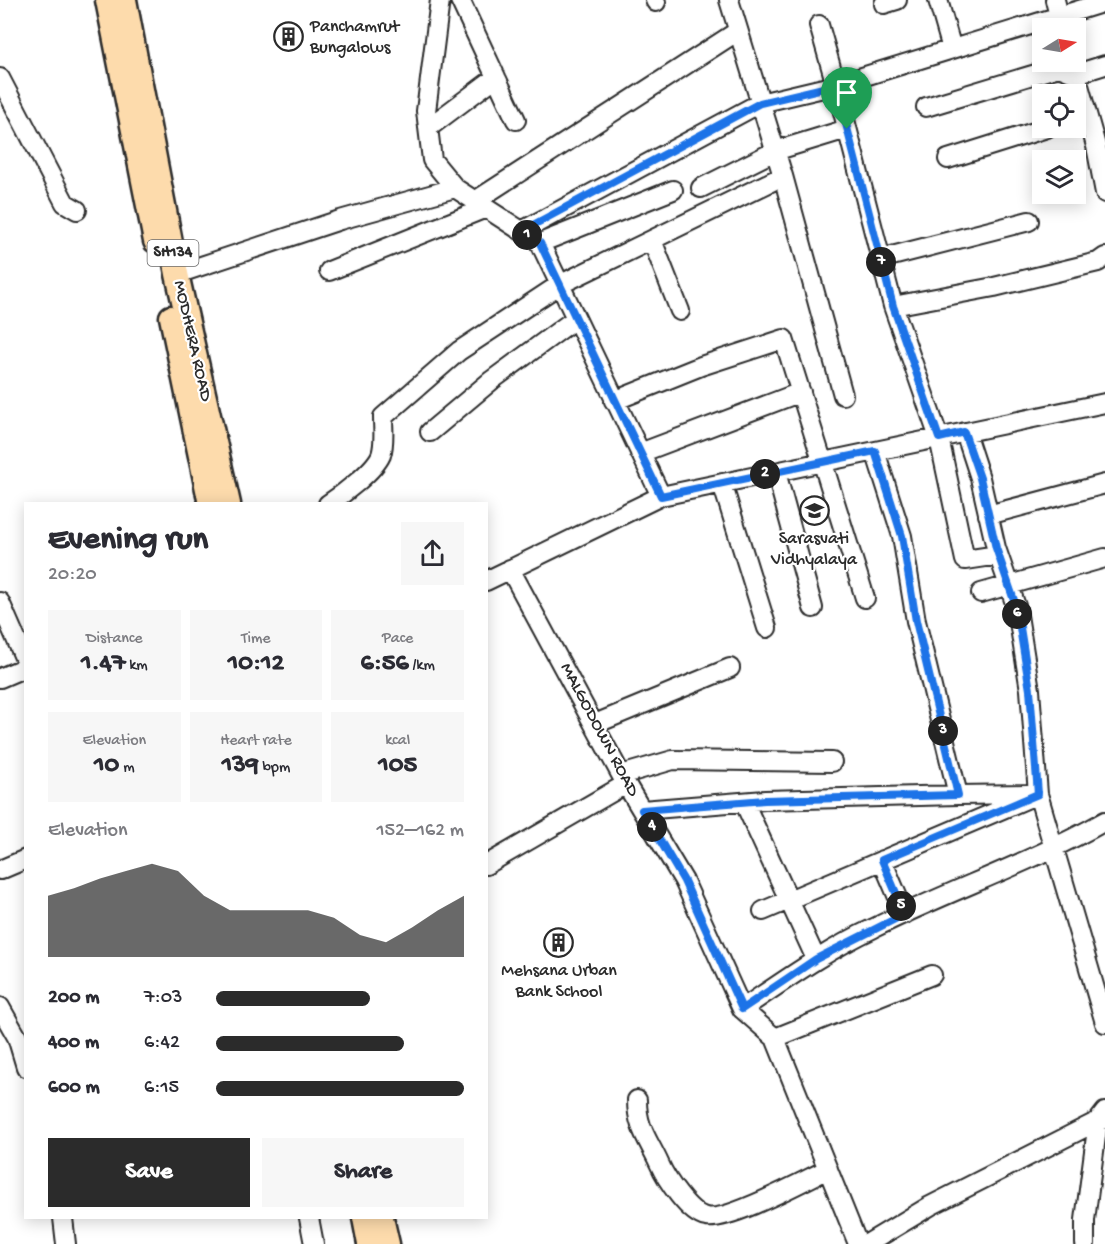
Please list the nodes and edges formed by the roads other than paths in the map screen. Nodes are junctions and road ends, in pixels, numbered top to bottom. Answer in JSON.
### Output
{"nodes":[{"id":1,"x":107,"y":0,"type":"edge"},
{"id":2,"x":124,"y":0,"type":"edge"},
{"id":3,"x":460,"y":0,"type":"edge"},
{"id":4,"x":729,"y":0,"type":"edge"},
{"id":5,"x":938,"y":0,"type":"edge"},
{"id":6,"x":443,"y":2,"type":"edge"},
{"id":7,"x":1105,"y":2,"type":"edge"},
{"id":8,"x":1058,"y":14,"type":"edge"},
{"id":9,"x":819,"y":25,"type":"dead end"},
{"id":10,"x":738,"y":31,"type":"junction"},
{"id":11,"x":952,"y":49,"type":"junction"},
{"id":12,"x":1105,"y":65,"type":"edge"},
{"id":13,"x":1086,"y":67,"type":"edge"},
{"id":14,"x":1042,"y":72,"type":"edge"},
{"id":15,"x":496,"y":77,"type":"junction"},
{"id":16,"x":0,"y":78,"type":"edge"},
{"id":17,"x":836,"y":85,"type":"junction"},
{"id":18,"x":760,"y":103,"type":"junction"},
{"id":19,"x":926,"y":107,"type":"dead end"},
{"id":20,"x":516,"y":120,"type":"dead end"},
{"id":21,"x":428,"y":128,"type":"junction"},
{"id":22,"x":847,"y":129,"type":"junction"},
{"id":23,"x":1086,"y":132,"type":"edge"},
{"id":24,"x":1032,"y":133,"type":"edge"},
{"id":25,"x":775,"y":151,"type":"junction"},
{"id":26,"x":948,"y":159,"type":"dead end"},
{"id":27,"x":783,"y":176,"type":"junction"},
{"id":28,"x":455,"y":188,"type":"junction"},
{"id":29,"x":701,"y":188,"type":"dead end"},
{"id":30,"x":672,"y":190,"type":"dead end"},
{"id":31,"x":1105,"y":193,"type":"edge"},
{"id":32,"x":481,"y":204,"type":"junction"},
{"id":33,"x":77,"y":210,"type":"dead end"},
{"id":34,"x":1029,"y":221,"type":"dead end"},
{"id":35,"x":522,"y":231,"type":"junction"},
{"id":36,"x":652,"y":240,"type":"junction"},
{"id":37,"x":540,"y":243,"type":"junction"},
{"id":38,"x":1105,"y":257,"type":"edge"},
{"id":39,"x":880,"y":259,"type":"junction"},
{"id":40,"x":329,"y":271,"type":"dead end"},
{"id":41,"x":177,"y":274,"type":"junction"},
{"id":42,"x":559,"y":285,"type":"junction"},
{"id":43,"x":893,"y":306,"type":"junction"},
{"id":44,"x":680,"y":310,"type":"dead end"},
{"id":45,"x":575,"y":319,"type":"junction"},
{"id":46,"x":801,"y":392,"type":"junction"},
{"id":47,"x":843,"y":396,"type":"dead end"},
{"id":48,"x":614,"y":400,"type":"junction"},
{"id":49,"x":1105,"y":403,"type":"edge"},
{"id":50,"x":430,"y":432,"type":"dead end"},
{"id":51,"x":964,"y":432,"type":"junction"},
{"id":52,"x":939,"y":438,"type":"junction"},
{"id":53,"x":875,"y":451,"type":"junction"},
{"id":54,"x":639,"y":453,"type":"junction"},
{"id":55,"x":822,"y":462,"type":"junction"},
{"id":56,"x":776,"y":472,"type":"junction"},
{"id":57,"x":722,"y":483,"type":"junction"},
{"id":58,"x":1105,"y":484,"type":"edge"},
{"id":59,"x":661,"y":496,"type":"junction"},
{"id":60,"x":210,"y":502,"type":"edge"},
{"id":61,"x":229,"y":502,"type":"edge"},
{"id":62,"x":331,"y":502,"type":"edge"},
{"id":63,"x":988,"y":515,"type":"junction"},
{"id":64,"x":998,"y":555,"type":"junction"},
{"id":65,"x":1105,"y":558,"type":"edge"},
{"id":66,"x":510,"y":569,"type":"junction"},
{"id":67,"x":488,"y":580,"type":"edge"},
{"id":68,"x":1008,"y":584,"type":"junction"},
{"id":69,"x":981,"y":593,"type":"dead end"},
{"id":70,"x":865,"y":598,"type":"dead end"},
{"id":71,"x":0,"y":602,"type":"edge"},
{"id":72,"x":813,"y":608,"type":"dead end"},
{"id":73,"x":767,"y":628,"type":"dead end"},
{"id":74,"x":24,"y":657,"type":"edge"},
{"id":75,"x":24,"y":668,"type":"edge"},
{"id":76,"x":730,"y":668,"type":"dead end"},
{"id":77,"x":0,"y":678,"type":"edge"},
{"id":78,"x":594,"y":724,"type":"junction"},
{"id":79,"x":832,"y":762,"type":"dead end"},
{"id":80,"x":624,"y":779,"type":"junction"},
{"id":81,"x":1038,"y":794,"type":"junction"},
{"id":82,"x":958,"y":795,"type":"junction"},
{"id":83,"x":744,"y":802,"type":"junction"},
{"id":84,"x":642,"y":810,"type":"junction"},
{"id":85,"x":1105,"y":821,"type":"edge"},
{"id":86,"x":1056,"y":849,"type":"junction"},
{"id":87,"x":24,"y":860,"type":"edge"},
{"id":88,"x":882,"y":860,"type":"junction"},
{"id":89,"x":488,"y":864,"type":"edge"},
{"id":90,"x":0,"y":870,"type":"edge"},
{"id":91,"x":789,"y":900,"type":"junction"},
{"id":92,"x":763,"y":911,"type":"dead end"},
{"id":93,"x":905,"y":914,"type":"junction"},
{"id":94,"x":816,"y":959,"type":"junction"},
{"id":95,"x":932,"y":975,"type":"dead end"},
{"id":96,"x":1099,"y":976,"type":"edge"},
{"id":97,"x":0,"y":1007,"type":"edge"},
{"id":98,"x":742,"y":1009,"type":"junction"},
{"id":99,"x":1105,"y":1023,"type":"edge"},
{"id":100,"x":21,"y":1036,"type":"edge"},
{"id":101,"x":775,"y":1038,"type":"junction"},
{"id":102,"x":24,"y":1055,"type":"edge"},
{"id":103,"x":637,"y":1100,"type":"dead end"},
{"id":104,"x":1103,"y":1118,"type":"edge"},
{"id":105,"x":828,"y":1169,"type":"junction"},
{"id":106,"x":1098,"y":1169,"type":"edge"},
{"id":107,"x":63,"y":1219,"type":"edge"},
{"id":108,"x":309,"y":1219,"type":"edge"},
{"id":109,"x":365,"y":1219,"type":"edge"},
{"id":110,"x":383,"y":1236,"type":"edge"},
{"id":111,"x":66,"y":1244,"type":"edge"},
{"id":112,"x":314,"y":1244,"type":"edge"},
{"id":113,"x":858,"y":1244,"type":"edge"},
{"id":114,"x":867,"y":1244,"type":"edge"},
{"id":115,"x":1085,"y":1244,"type":"edge"}],
"edges":[{"from":1,"to":60,"type":"main road"},
{"from":2,"to":41,"type":"main road","name":"MODHERA ROAD","number":"SH134"},
{"from":3,"to":15,"type":"street"},
{"from":4,"to":10,"type":"street"},
{"from":5,"to":11,"type":"street"},
{"from":6,"to":21,"type":"street"},
{"from":7,"to":8,"type":"street"},
{"from":8,"to":11,"type":"street"},
{"from":9,"to":17,"type":"street"},
{"from":10,"to":18,"type":"street"},
{"from":10,"to":32,"type":"street"},
{"from":11,"to":17,"type":"street"},
{"from":12,"to":13,"type":"street"},
{"from":14,"to":19,"type":"street"},
{"from":15,"to":20,"type":"street"},
{"from":15,"to":21,"type":"street"},
{"from":16,"to":33,"type":"street"},
{"from":17,"to":18,"type":"street"},
{"from":17,"to":22,"type":"street"},
{"from":18,"to":25,"type":"street"},
{"from":18,"to":35,"type":"street"},
{"from":21,"to":28,"type":"street"},
{"from":22,"to":25,"type":"street"},
{"from":22,"to":39,"type":"street"},
{"from":23,"to":31,"type":"street"},
{"from":24,"to":26,"type":"street"},
{"from":25,"to":27,"type":"street"},
{"from":25,"to":29,"type":"street"},
{"from":27,"to":36,"type":"street"},
{"from":27,"to":47,"type":"street"},
{"from":28,"to":32,"type":"street"},
{"from":28,"to":41,"type":"street"},
{"from":30,"to":37,"type":"street"},
{"from":32,"to":35,"type":"street"},
{"from":32,"to":40,"type":"street"},
{"from":34,"to":39,"type":"street"},
{"from":35,"to":37,"type":"street"},
{"from":36,"to":42,"type":"street"},
{"from":36,"to":44,"type":"street"},
{"from":37,"to":42,"type":"street"},
{"from":38,"to":43,"type":"street"},
{"from":39,"to":43,"type":"street"},
{"from":41,"to":61,"type":"main road","name":"MODHERA ROAD","number":"SH134"},
{"from":42,"to":45,"type":"street"},
{"from":42,"to":62,"type":"street"},
{"from":43,"to":52,"type":"street"},
{"from":45,"to":48,"type":"street"},
{"from":45,"to":50,"type":"street"},
{"from":46,"to":48,"type":"street"},
{"from":46,"to":54,"type":"street"},
{"from":46,"to":55,"type":"street"},
{"from":48,"to":54,"type":"street"},
{"from":49,"to":51,"type":"street"},
{"from":51,"to":52,"type":"street"},
{"from":51,"to":63,"type":"street"},
{"from":52,"to":53,"type":"street"},
{"from":52,"to":64,"type":"street"},
{"from":53,"to":55,"type":"street"},
{"from":53,"to":82,"type":"street"},
{"from":54,"to":59,"type":"street"},
{"from":55,"to":56,"type":"street"},
{"from":55,"to":70,"type":"street"},
{"from":56,"to":57,"type":"street"},
{"from":56,"to":72,"type":"street"},
{"from":57,"to":59,"type":"street"},
{"from":57,"to":73,"type":"street"},
{"from":58,"to":63,"type":"street"},
{"from":59,"to":66,"type":"street"},
{"from":63,"to":64,"type":"street"},
{"from":64,"to":68,"type":"street"},
{"from":65,"to":68,"type":"street"},
{"from":66,"to":67,"type":"street"},
{"from":66,"to":78,"type":"street","name":"MALGODOWN ROAD"},
{"from":68,"to":69,"type":"street"},
{"from":68,"to":81,"type":"street"},
{"from":71,"to":74,"type":"street"},
{"from":75,"to":77,"type":"street"},
{"from":76,"to":78,"type":"street"},
{"from":78,"to":80,"type":"street","name":"MALGODOWN ROAD"},
{"from":79,"to":80,"type":"street"},
{"from":80,"to":84,"type":"street","name":"MALGODOWN ROAD"},
{"from":80,"to":89,"type":"street"},
{"from":81,"to":82,"type":"street"},
{"from":81,"to":86,"type":"street"},
{"from":81,"to":88,"type":"street"},
{"from":82,"to":83,"type":"street"},
{"from":83,"to":84,"type":"street"},
{"from":83,"to":91,"type":"street"},
{"from":84,"to":98,"type":"street","name":"MALGODOWN ROAD"},
{"from":85,"to":86,"type":"street"},
{"from":86,"to":93,"type":"street"},
{"from":86,"to":96,"type":"street"},
{"from":87,"to":90,"type":"street"},
{"from":88,"to":91,"type":"street"},
{"from":88,"to":93,"type":"street"},
{"from":91,"to":92,"type":"street"},
{"from":91,"to":94,"type":"street"},
{"from":93,"to":94,"type":"street"},
{"from":94,"to":98,"type":"street"},
{"from":95,"to":101,"type":"street"},
{"from":96,"to":99,"type":"street"},
{"from":97,"to":100,"type":"street"},
{"from":98,"to":101,"type":"street","name":"MALGODOWN ROAD"},
{"from":100,"to":102,"type":"street"},
{"from":101,"to":105,"type":"street","name":"MALGODOWN ROAD"},
{"from":103,"to":105,"type":"street"},
{"from":104,"to":106,"type":"street"},
{"from":104,"to":114,"type":"street"},
{"from":105,"to":113,"type":"street","name":"MALGODOWN ROAD"},
{"from":106,"to":115,"type":"street"},
{"from":107,"to":111,"type":"street"},
{"from":108,"to":112,"type":"street"},
{"from":109,"to":110,"type":"main road"}]}
